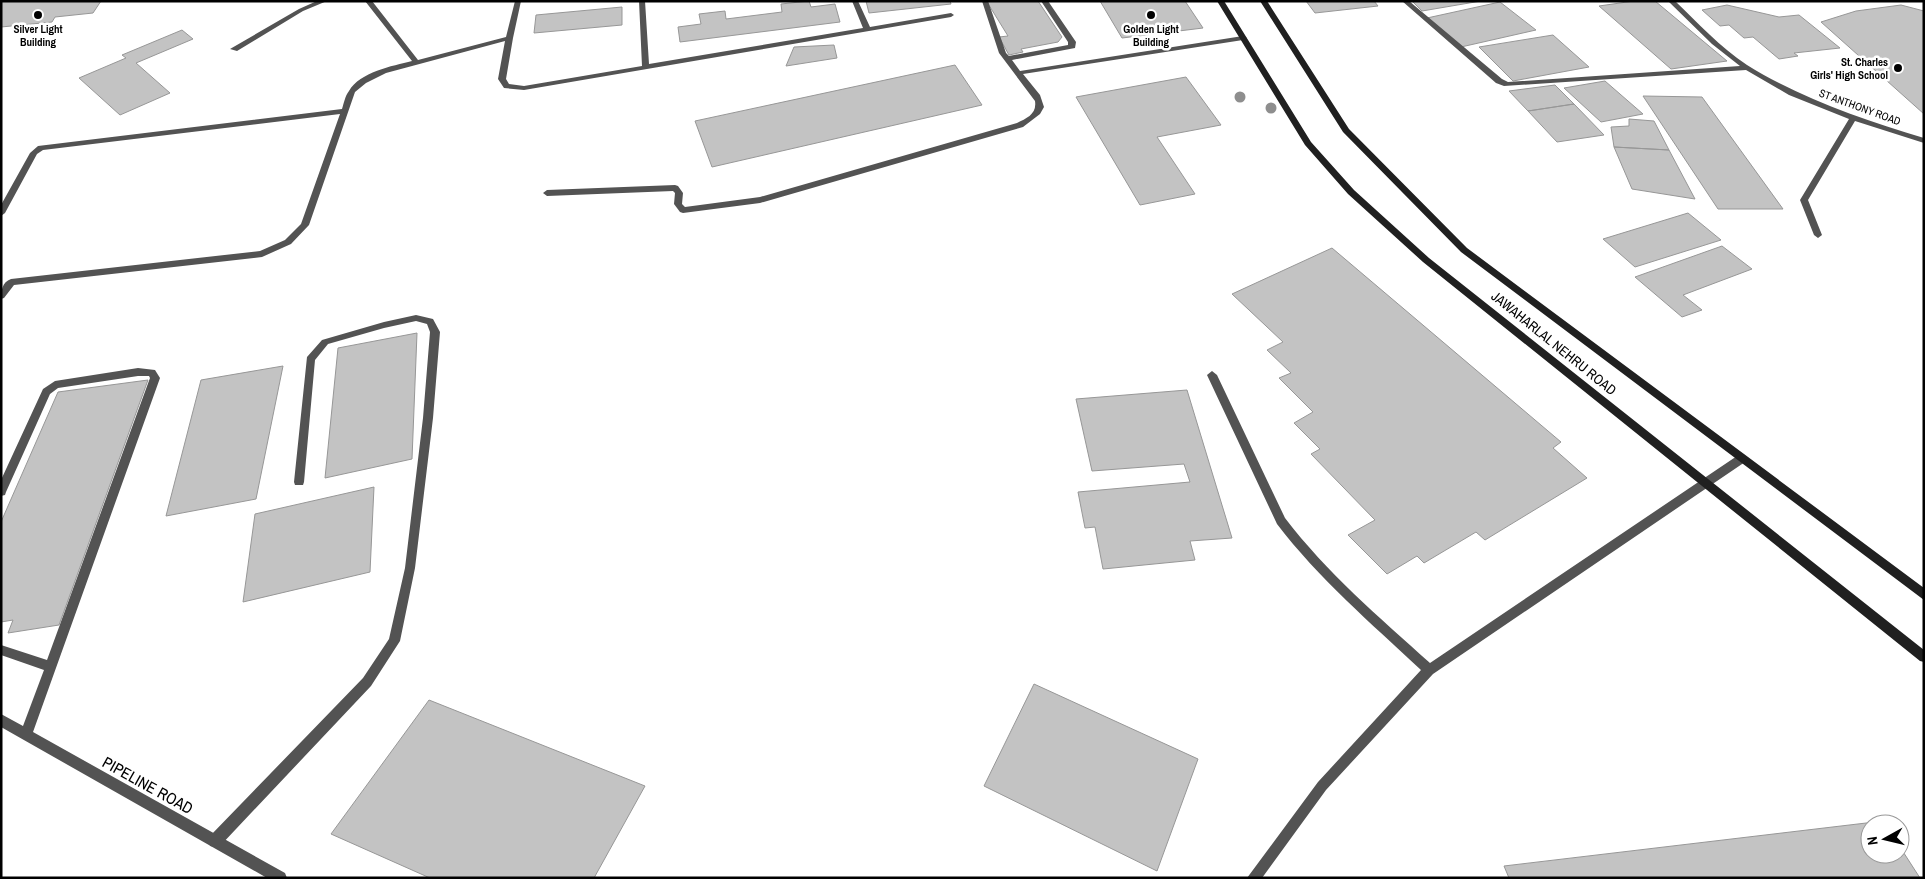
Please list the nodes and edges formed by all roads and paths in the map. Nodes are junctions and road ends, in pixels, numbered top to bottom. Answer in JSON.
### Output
{"nodes":[{"id":1,"x":324,"y":1,"type":"edge"},
{"id":2,"x":368,"y":1,"type":"edge"},
{"id":3,"x":518,"y":1,"type":"edge"},
{"id":4,"x":642,"y":1,"type":"edge"},
{"id":5,"x":855,"y":1,"type":"edge"},
{"id":6,"x":985,"y":1,"type":"edge"},
{"id":7,"x":1044,"y":1,"type":"edge"},
{"id":8,"x":1220,"y":1,"type":"edge"},
{"id":9,"x":1262,"y":1,"type":"edge"},
{"id":10,"x":1405,"y":1,"type":"edge"},
{"id":11,"x":1671,"y":1,"type":"edge"},
{"id":12,"x":951,"y":14,"type":"dead end"},
{"id":13,"x":867,"y":30,"type":"junction"},
{"id":14,"x":509,"y":38,"type":"junction"},
{"id":15,"x":1243,"y":38,"type":"junction"},
{"id":16,"x":234,"y":49,"type":"dead end"},
{"id":17,"x":1008,"y":59,"type":"junction"},
{"id":18,"x":417,"y":63,"type":"junction"},
{"id":19,"x":646,"y":68,"type":"junction"},
{"id":20,"x":1748,"y":68,"type":"junction"},
{"id":21,"x":1018,"y":73,"type":"junction"},
{"id":22,"x":345,"y":111,"type":"junction"},
{"id":23,"x":1853,"y":118,"type":"junction"},
{"id":24,"x":1924,"y":141,"type":"edge"},
{"id":25,"x":547,"y":193,"type":"dead end"},
{"id":26,"x":1,"y":213,"type":"edge"},
{"id":27,"x":1818,"y":235,"type":"dead end"},
{"id":28,"x":6,"y":282,"type":"edge"},
{"id":29,"x":1,"y":296,"type":"edge"},
{"id":30,"x":1212,"y":375,"type":"dead end"},
{"id":31,"x":1741,"y":459,"type":"junction"},
{"id":32,"x":299,"y":482,"type":"dead end"},
{"id":33,"x":1704,"y":482,"type":"junction"},
{"id":34,"x":1,"y":492,"type":"edge"},
{"id":35,"x":1924,"y":595,"type":"edge"},
{"id":36,"x":1,"y":650,"type":"edge"},
{"id":37,"x":1924,"y":657,"type":"edge"},
{"id":38,"x":51,"y":667,"type":"junction"},
{"id":39,"x":1430,"y":670,"type":"junction"},
{"id":40,"x":1,"y":720,"type":"edge"},
{"id":41,"x":26,"y":735,"type":"junction"},
{"id":42,"x":215,"y":841,"type":"junction"},
{"id":43,"x":280,"y":878,"type":"edge"},
{"id":44,"x":1254,"y":878,"type":"edge"}],
"edges":[{"from":1,"to":16,"type":"street"},
{"from":2,"to":18,"type":"street"},
{"from":3,"to":14,"type":"street"},
{"from":4,"to":19,"type":"street"},
{"from":5,"to":13,"type":"street"},
{"from":6,"to":17,"type":"street"},
{"from":7,"to":17,"type":"street"},
{"from":8,"to":15,"type":"main road","name":"JAWAHARLAL NEHRU ROAD"},
{"from":9,"to":31,"type":"main road","name":"JAWAHARLAL NEHRU ROAD"},
{"from":10,"to":20,"type":"street"},
{"from":11,"to":20,"type":"street","name":"ST ANTHONY ROAD"},
{"from":12,"to":13,"type":"street"},
{"from":13,"to":19,"type":"street"},
{"from":14,"to":18,"type":"street"},
{"from":14,"to":19,"type":"street"},
{"from":15,"to":21,"type":"street"},
{"from":15,"to":33,"type":"main road","name":"JAWAHARLAL NEHRU ROAD"},
{"from":17,"to":21,"type":"street"},
{"from":18,"to":22,"type":"street"},
{"from":20,"to":23,"type":"street","name":"ST ANTHONY ROAD"},
{"from":21,"to":25,"type":"street"},
{"from":22,"to":26,"type":"street"},
{"from":22,"to":28,"type":"street"},
{"from":23,"to":24,"type":"street","name":"ST ANTHONY ROAD"},
{"from":23,"to":27,"type":"street"},
{"from":28,"to":29,"type":"street"},
{"from":30,"to":39,"type":"street"},
{"from":31,"to":33,"type":"street"},
{"from":31,"to":35,"type":"main road","name":"JAWAHARLAL NEHRU ROAD"},
{"from":32,"to":42,"type":"street"},
{"from":33,"to":37,"type":"main road","name":"JAWAHARLAL NEHRU ROAD"},
{"from":33,"to":39,"type":"street"},
{"from":34,"to":38,"type":"street"},
{"from":36,"to":38,"type":"street"},
{"from":38,"to":41,"type":"street"},
{"from":39,"to":44,"type":"street"},
{"from":40,"to":41,"type":"street","name":"PIPELINE ROAD"},
{"from":41,"to":42,"type":"street","name":"PIPELINE ROAD"},
{"from":42,"to":43,"type":"street","name":"PIPELINE ROAD"}]}
